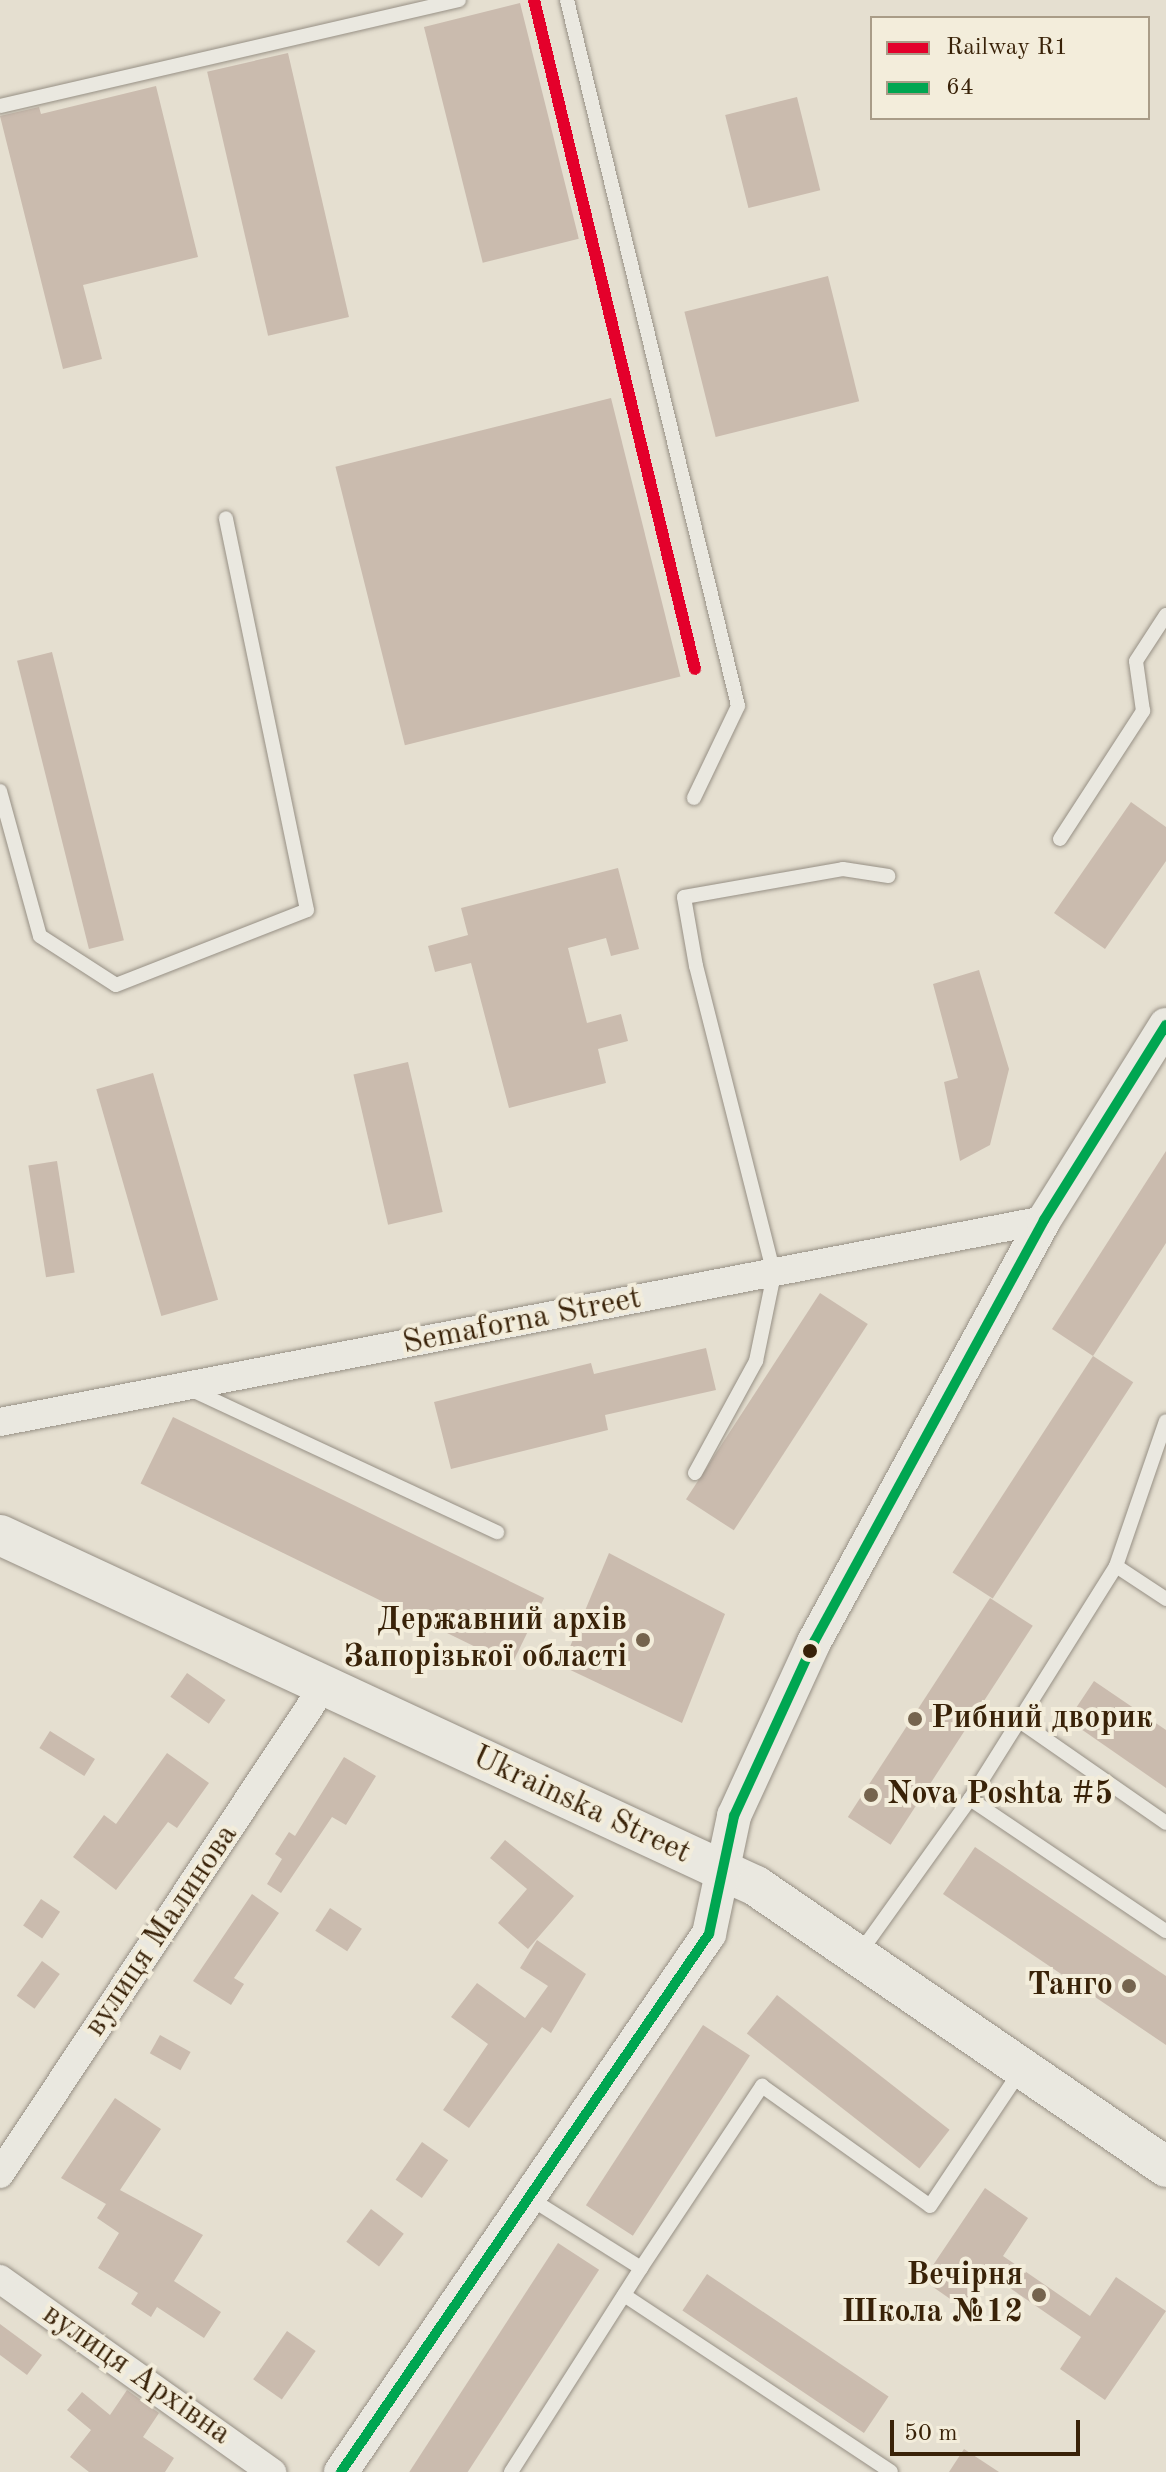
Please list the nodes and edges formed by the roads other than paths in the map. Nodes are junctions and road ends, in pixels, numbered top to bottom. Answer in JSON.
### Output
{"nodes":[{"id":1,"x":459,"y":0,"type":"edge"},
{"id":2,"x":567,"y":0,"type":"edge"},
{"id":3,"x":0,"y":106,"type":"edge"},
{"id":4,"x":226,"y":518,"type":"dead end"},
{"id":5,"x":1166,"y":615,"type":"edge"},
{"id":6,"x":0,"y":791,"type":"edge"},
{"id":7,"x":694,"y":798,"type":"dead end"},
{"id":8,"x":1060,"y":839,"type":"dead end"},
{"id":9,"x":888,"y":876,"type":"dead end"},
{"id":10,"x":1166,"y":1025,"type":"edge"},
{"id":11,"x":1044,"y":1220,"type":"junction"},
{"id":12,"x":774,"y":1274,"type":"junction"},
{"id":13,"x":186,"y":1387,"type":"junction"},
{"id":14,"x":1166,"y":1421,"type":"edge"},
{"id":15,"x":0,"y":1422,"type":"edge"},
{"id":16,"x":695,"y":1473,"type":"dead end"},
{"id":17,"x":497,"y":1532,"type":"dead end"},
{"id":18,"x":0,"y":1535,"type":"edge"},
{"id":19,"x":1116,"y":1566,"type":"junction"},
{"id":20,"x":1166,"y":1599,"type":"edge"},
{"id":21,"x":323,"y":1687,"type":"junction"},
{"id":22,"x":1018,"y":1720,"type":"junction"},
{"id":23,"x":970,"y":1799,"type":"junction"},
{"id":24,"x":1166,"y":1823,"type":"edge"},
{"id":25,"x":723,"y":1870,"type":"junction"},
{"id":26,"x":1166,"y":1931,"type":"edge"},
{"id":27,"x":857,"y":1956,"type":"junction"},
{"id":28,"x":1022,"y":2069,"type":"junction"},
{"id":29,"x":1166,"y":2167,"type":"edge"},
{"id":30,"x":0,"y":2174,"type":"edge"},
{"id":31,"x":528,"y":2197,"type":"junction"},
{"id":32,"x":641,"y":2268,"type":"junction"},
{"id":33,"x":0,"y":2279,"type":"edge"},
{"id":34,"x":624,"y":2295,"type":"junction"},
{"id":35,"x":272,"y":2472,"type":"edge"},
{"id":36,"x":341,"y":2472,"type":"edge"},
{"id":37,"x":511,"y":2472,"type":"edge"},
{"id":38,"x":891,"y":2472,"type":"edge"}],
"edges":[{"from":1,"to":3,"type":"lane"},
{"from":2,"to":7,"type":"lane"},
{"from":4,"to":6,"type":"lane"},
{"from":5,"to":8,"type":"lane"},
{"from":9,"to":12,"type":"lane"},
{"from":10,"to":11,"type":"street"},
{"from":11,"to":12,"type":"street","name":"Semaforna Street"},
{"from":11,"to":25,"type":"street"},
{"from":12,"to":13,"type":"street","name":"Semaforna Street"},
{"from":12,"to":16,"type":"lane"},
{"from":13,"to":15,"type":"street","name":"Semaforna Street"},
{"from":13,"to":17,"type":"lane"},
{"from":14,"to":19,"type":"lane"},
{"from":18,"to":21,"type":"main road","name":"Ukrainska Street"},
{"from":19,"to":20,"type":"lane"},
{"from":19,"to":22,"type":"lane"},
{"from":21,"to":25,"type":"main road","name":"Ukrainska Street"},
{"from":21,"to":30,"type":"street","name":"вулиця Малинова"},
{"from":22,"to":23,"type":"lane"},
{"from":22,"to":24,"type":"lane"},
{"from":23,"to":26,"type":"lane"},
{"from":23,"to":27,"type":"lane"},
{"from":25,"to":27,"type":"main road","name":"Ukrainska Street"},
{"from":25,"to":31,"type":"street"},
{"from":27,"to":28,"type":"main road","name":"Ukrainska Street"},
{"from":28,"to":29,"type":"main road","name":"Ukrainska Street"},
{"from":28,"to":32,"type":"lane"},
{"from":31,"to":32,"type":"lane"},
{"from":31,"to":36,"type":"street"},
{"from":32,"to":34,"type":"lane"},
{"from":33,"to":35,"type":"street","name":"вулиця Архівна"},
{"from":34,"to":37,"type":"lane"},
{"from":34,"to":38,"type":"lane"}]}
